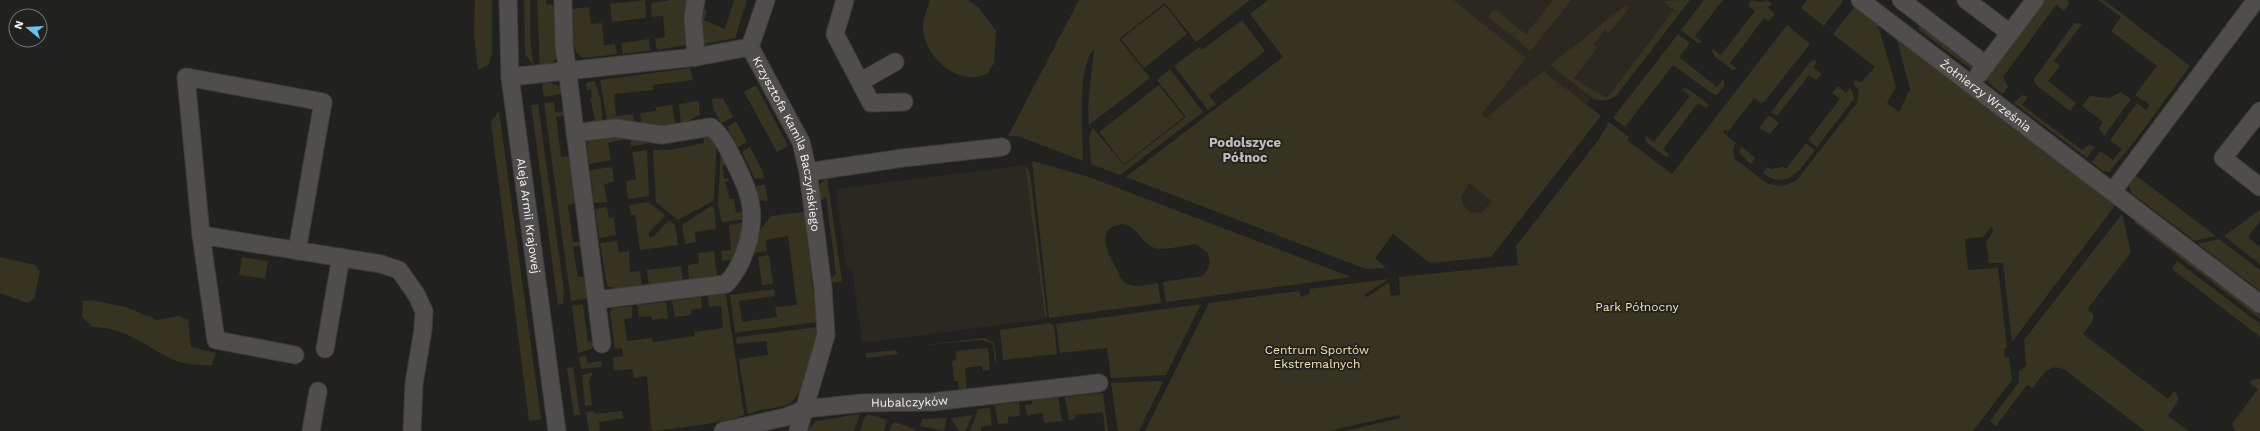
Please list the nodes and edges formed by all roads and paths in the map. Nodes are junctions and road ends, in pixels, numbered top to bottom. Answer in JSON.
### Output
{"nodes":[{"id":1,"x":508,"y":0,"type":"edge"},
{"id":2,"x":563,"y":0,"type":"edge"},
{"id":3,"x":696,"y":0,"type":"edge"},
{"id":4,"x":766,"y":0,"type":"edge"},
{"id":5,"x":845,"y":0,"type":"edge"},
{"id":6,"x":1860,"y":0,"type":"edge"},
{"id":7,"x":1901,"y":0,"type":"edge"},
{"id":8,"x":2035,"y":0,"type":"edge"},
{"id":9,"x":1977,"y":3,"type":"edge"},
{"id":10,"x":2256,"y":7,"type":"edge"},
{"id":11,"x":2010,"y":33,"type":"junction"},
{"id":12,"x":750,"y":47,"type":"junction"},
{"id":13,"x":696,"y":57,"type":"junction"},
{"id":14,"x":894,"y":62,"type":"dead end"},
{"id":15,"x":1986,"y":65,"type":"junction"},
{"id":16,"x":568,"y":72,"type":"junction"},
{"id":17,"x":510,"y":77,"type":"junction"},
{"id":18,"x":860,"y":82,"type":"junction"},
{"id":19,"x":1971,"y":84,"type":"junction"},
{"id":20,"x":904,"y":102,"type":"dead end"},
{"id":21,"x":2260,"y":111,"type":"edge"},
{"id":22,"x":575,"y":132,"type":"junction"},
{"id":23,"x":1002,"y":147,"type":"dead end"},
{"id":24,"x":808,"y":172,"type":"junction"},
{"id":25,"x":2260,"y":188,"type":"edge"},
{"id":26,"x":2112,"y":191,"type":"junction"},
{"id":27,"x":200,"y":235,"type":"junction"},
{"id":28,"x":297,"y":251,"type":"junction"},
{"id":29,"x":341,"y":257,"type":"junction"},
{"id":30,"x":596,"y":300,"type":"junction"},
{"id":31,"x":2260,"y":304,"type":"edge"},
{"id":32,"x":602,"y":344,"type":"dead end"},
{"id":33,"x":325,"y":349,"type":"dead end"},
{"id":34,"x":295,"y":355,"type":"dead end"},
{"id":35,"x":1099,"y":383,"type":"dead end"},
{"id":36,"x":318,"y":391,"type":"dead end"},
{"id":37,"x":805,"y":409,"type":"junction"},
{"id":38,"x":311,"y":431,"type":"edge"},
{"id":39,"x":412,"y":431,"type":"edge"},
{"id":40,"x":557,"y":431,"type":"edge"},
{"id":41,"x":723,"y":431,"type":"edge"},
{"id":42,"x":798,"y":431,"type":"edge"}],
"edges":[{"from":1,"to":17,"type":"street","name":"Aleja Armii Krajowej"},
{"from":2,"to":16,"type":"street"},
{"from":3,"to":13,"type":"street"},
{"from":4,"to":12,"type":"street"},
{"from":5,"to":18,"type":"street"},
{"from":6,"to":19,"type":"street","name":"Żołnierzy Września"},
{"from":7,"to":15,"type":"street"},
{"from":8,"to":11,"type":"street"},
{"from":9,"to":11,"type":"street"},
{"from":10,"to":26,"type":"street"},
{"from":11,"to":15,"type":"street"},
{"from":12,"to":13,"type":"street","name":"Krzysztofa Kamila Baczyńskiego"},
{"from":12,"to":24,"type":"street","name":"Krzysztofa Kamila Baczyńskiego"},
{"from":13,"to":16,"type":"street","name":"Krzysztofa Kamila Baczyńskiego"},
{"from":14,"to":18,"type":"street"},
{"from":15,"to":19,"type":"street"},
{"from":16,"to":17,"type":"street","name":"Krzysztofa Kamila Baczyńskiego"},
{"from":16,"to":22,"type":"street"},
{"from":17,"to":40,"type":"street","name":"Aleja Armii Krajowej"},
{"from":18,"to":20,"type":"street"},
{"from":19,"to":26,"type":"street","name":"Żołnierzy Września"},
{"from":21,"to":25,"type":"street"},
{"from":22,"to":30,"type":"street"},
{"from":22,"to":30,"type":"street"},
{"from":23,"to":24,"type":"street"},
{"from":24,"to":37,"type":"street","name":"Krzysztofa Kamila Baczyńskiego"},
{"from":26,"to":31,"type":"street","name":"Żołnierzy Września"},
{"from":27,"to":28,"type":"street"},
{"from":27,"to":28,"type":"street"},
{"from":27,"to":34,"type":"street"},
{"from":28,"to":29,"type":"street"},
{"from":29,"to":33,"type":"street"},
{"from":29,"to":39,"type":"street"},
{"from":30,"to":32,"type":"street"},
{"from":35,"to":37,"type":"street","name":"Hubalczyków"},
{"from":36,"to":38,"type":"street"},
{"from":37,"to":41,"type":"street","name":"Hubalczyków"},
{"from":37,"to":42,"type":"street","name":"Krzysztofa Kamila Baczyńskiego"}]}
